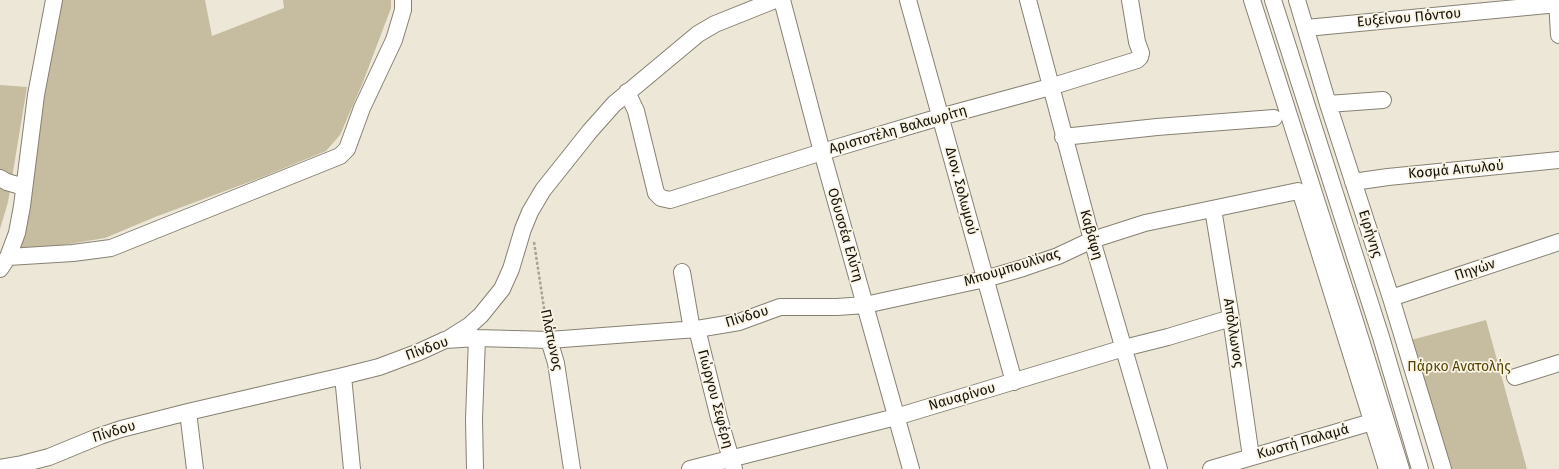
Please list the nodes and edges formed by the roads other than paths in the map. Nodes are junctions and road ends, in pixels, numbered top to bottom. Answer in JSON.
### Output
{"nodes":[{"id":1,"x":54,"y":0,"type":"edge"},
{"id":2,"x":403,"y":0,"type":"edge"},
{"id":3,"x":775,"y":0,"type":"edge"},
{"id":4,"x":782,"y":0,"type":"edge"},
{"id":5,"x":908,"y":0,"type":"edge"},
{"id":6,"x":1028,"y":0,"type":"edge"},
{"id":7,"x":1130,"y":0,"type":"edge"},
{"id":8,"x":1252,"y":0,"type":"edge"},
{"id":9,"x":1273,"y":0,"type":"edge"},
{"id":10,"x":1297,"y":0,"type":"edge"},
{"id":11,"x":1558,"y":2,"type":"edge"},
{"id":12,"x":1306,"y":28,"type":"junction"},
{"id":13,"x":1559,"y":35,"type":"edge"},
{"id":14,"x":1050,"y":87,"type":"junction"},
{"id":15,"x":627,"y":92,"type":"junction"},
{"id":16,"x":1383,"y":100,"type":"dead end"},
{"id":17,"x":1328,"y":104,"type":"junction"},
{"id":18,"x":940,"y":117,"type":"junction"},
{"id":19,"x":1274,"y":118,"type":"dead end"},
{"id":20,"x":1063,"y":137,"type":"junction"},
{"id":21,"x":822,"y":152,"type":"junction"},
{"id":22,"x":1559,"y":160,"type":"edge"},
{"id":23,"x":0,"y":178,"type":"edge"},
{"id":24,"x":1353,"y":182,"type":"junction"},
{"id":25,"x":24,"y":187,"type":"junction"},
{"id":26,"x":1213,"y":209,"type":"junction"},
{"id":27,"x":1092,"y":240,"type":"junction"},
{"id":28,"x":1559,"y":242,"type":"edge"},
{"id":29,"x":4,"y":263,"type":"edge"},
{"id":30,"x":682,"y":272,"type":"dead end"},
{"id":31,"x":985,"y":279,"type":"junction"},
{"id":32,"x":1391,"y":298,"type":"junction"},
{"id":33,"x":865,"y":304,"type":"junction"},
{"id":34,"x":1231,"y":318,"type":"junction"},
{"id":35,"x":695,"y":330,"type":"junction"},
{"id":36,"x":477,"y":338,"type":"junction"},
{"id":37,"x":445,"y":340,"type":"junction"},
{"id":38,"x":549,"y":340,"type":"junction"},
{"id":39,"x":1124,"y":348,"type":"junction"},
{"id":40,"x":1559,"y":363,"type":"edge"},
{"id":41,"x":343,"y":376,"type":"junction"},
{"id":42,"x":1515,"y":377,"type":"dead end"},
{"id":43,"x":1014,"y":382,"type":"junction"},
{"id":44,"x":188,"y":412,"type":"junction"},
{"id":45,"x":896,"y":416,"type":"junction"},
{"id":46,"x":1372,"y":422,"type":"junction"},
{"id":47,"x":1251,"y":457,"type":"junction"},
{"id":48,"x":733,"y":464,"type":"edge"},
{"id":49,"x":0,"y":468,"type":"edge"},
{"id":50,"x":195,"y":469,"type":"edge"},
{"id":51,"x":352,"y":469,"type":"edge"},
{"id":52,"x":475,"y":469,"type":"edge"},
{"id":53,"x":572,"y":469,"type":"edge"},
{"id":54,"x":690,"y":469,"type":"edge"},
{"id":55,"x":911,"y":469,"type":"edge"},
{"id":56,"x":1159,"y":469,"type":"edge"},
{"id":57,"x":1211,"y":469,"type":"edge"},
{"id":58,"x":1387,"y":469,"type":"edge"},
{"id":59,"x":1401,"y":469,"type":"edge"},
{"id":60,"x":1420,"y":469,"type":"edge"},
{"id":61,"x":1443,"y":469,"type":"edge"}],
"edges":[{"from":1,"to":25,"type":"street"},
{"from":2,"to":29,"type":"street"},
{"from":3,"to":15,"type":"street"},
{"from":4,"to":21,"type":"street","name":"Οδυσσέα Ελύτη"},
{"from":5,"to":18,"type":"street","name":"Διον. Σολωμού"},
{"from":6,"to":14,"type":"street","name":"Καβάφη"},
{"from":7,"to":14,"type":"street","name":"Αριστοτέλη Βαλαωρίτη"},
{"from":8,"to":59,"type":"street"},
{"from":9,"to":60,"type":"street"},
{"from":10,"to":12,"type":"street","name":"Ειρήνης"},
{"from":11,"to":12,"type":"street","name":"Ευξείνου Πόντου"},
{"from":11,"to":13,"type":"street"},
{"from":12,"to":17,"type":"street","name":"Ειρήνης"},
{"from":14,"to":18,"type":"street","name":"Αριστοτέλη Βαλαωρίτη"},
{"from":14,"to":20,"type":"street","name":"Καβάφη"},
{"from":15,"to":21,"type":"street","name":"Αριστοτέλη Βαλαωρίτη"},
{"from":15,"to":37,"type":"street"},
{"from":16,"to":17,"type":"street"},
{"from":17,"to":24,"type":"street","name":"Ειρήνης"},
{"from":18,"to":21,"type":"street","name":"Αριστοτέλη Βαλαωρίτη"},
{"from":18,"to":31,"type":"street","name":"Διον. Σολωμού"},
{"from":19,"to":20,"type":"street"},
{"from":20,"to":27,"type":"street","name":"Καβάφη"},
{"from":21,"to":33,"type":"street","name":"Οδυσσέα Ελύτη"},
{"from":22,"to":24,"type":"street","name":"Κοσμά Αιτωλού"},
{"from":23,"to":25,"type":"street"},
{"from":24,"to":32,"type":"street","name":"Ειρήνης"},
{"from":25,"to":29,"type":"street"},
{"from":26,"to":27,"type":"street","name":"Μπουμπουλίνας"},
{"from":26,"to":34,"type":"street","name":"Απόλλωνος"},
{"from":26,"to":46,"type":"street","name":"Μπουμπουλίνας"},
{"from":27,"to":31,"type":"street","name":"Μπουμπουλίνας"},
{"from":27,"to":39,"type":"street","name":"Καβάφη"},
{"from":28,"to":32,"type":"street","name":"Πηγών"},
{"from":30,"to":35,"type":"street","name":"Γιώργου Σεφέρη"},
{"from":31,"to":33,"type":"street","name":"Μπουμπουλίνας"},
{"from":31,"to":43,"type":"street","name":"Διον. Σολωμού"},
{"from":32,"to":61,"type":"street","name":"Ειρήνης"},
{"from":33,"to":35,"type":"street","name":"Πίνδου"},
{"from":33,"to":45,"type":"street","name":"Οδυσσέα Ελύτη"},
{"from":34,"to":39,"type":"street","name":"Ναυαρίνου"},
{"from":34,"to":47,"type":"street","name":"Απόλλωνος"},
{"from":35,"to":38,"type":"street","name":"Πίνδου"},
{"from":35,"to":48,"type":"street","name":"Γιώργου Σεφέρη"},
{"from":36,"to":37,"type":"street","name":"Πίνδου"},
{"from":36,"to":38,"type":"street","name":"Πίνδου"},
{"from":36,"to":52,"type":"street"},
{"from":37,"to":41,"type":"street","name":"Πίνδου"},
{"from":38,"to":53,"type":"street","name":"Πλάτωνος"},
{"from":39,"to":43,"type":"street","name":"Ναυαρίνου"},
{"from":39,"to":56,"type":"street","name":"Καβάφη"},
{"from":40,"to":42,"type":"street"},
{"from":41,"to":44,"type":"street","name":"Πίνδου"},
{"from":41,"to":51,"type":"street"},
{"from":43,"to":45,"type":"street","name":"Ναυαρίνου"},
{"from":44,"to":49,"type":"street","name":"Πίνδου"},
{"from":44,"to":50,"type":"street"},
{"from":45,"to":48,"type":"street","name":"Ναυαρίνου"},
{"from":45,"to":55,"type":"street","name":"Οδυσσέα Ελύτη"},
{"from":46,"to":47,"type":"street","name":"Κωστή Παλαμά"},
{"from":46,"to":58,"type":"street"},
{"from":47,"to":57,"type":"street","name":"Κωστή Παλαμά"},
{"from":48,"to":54,"type":"street","name":"Ναυαρίνου"}]}
